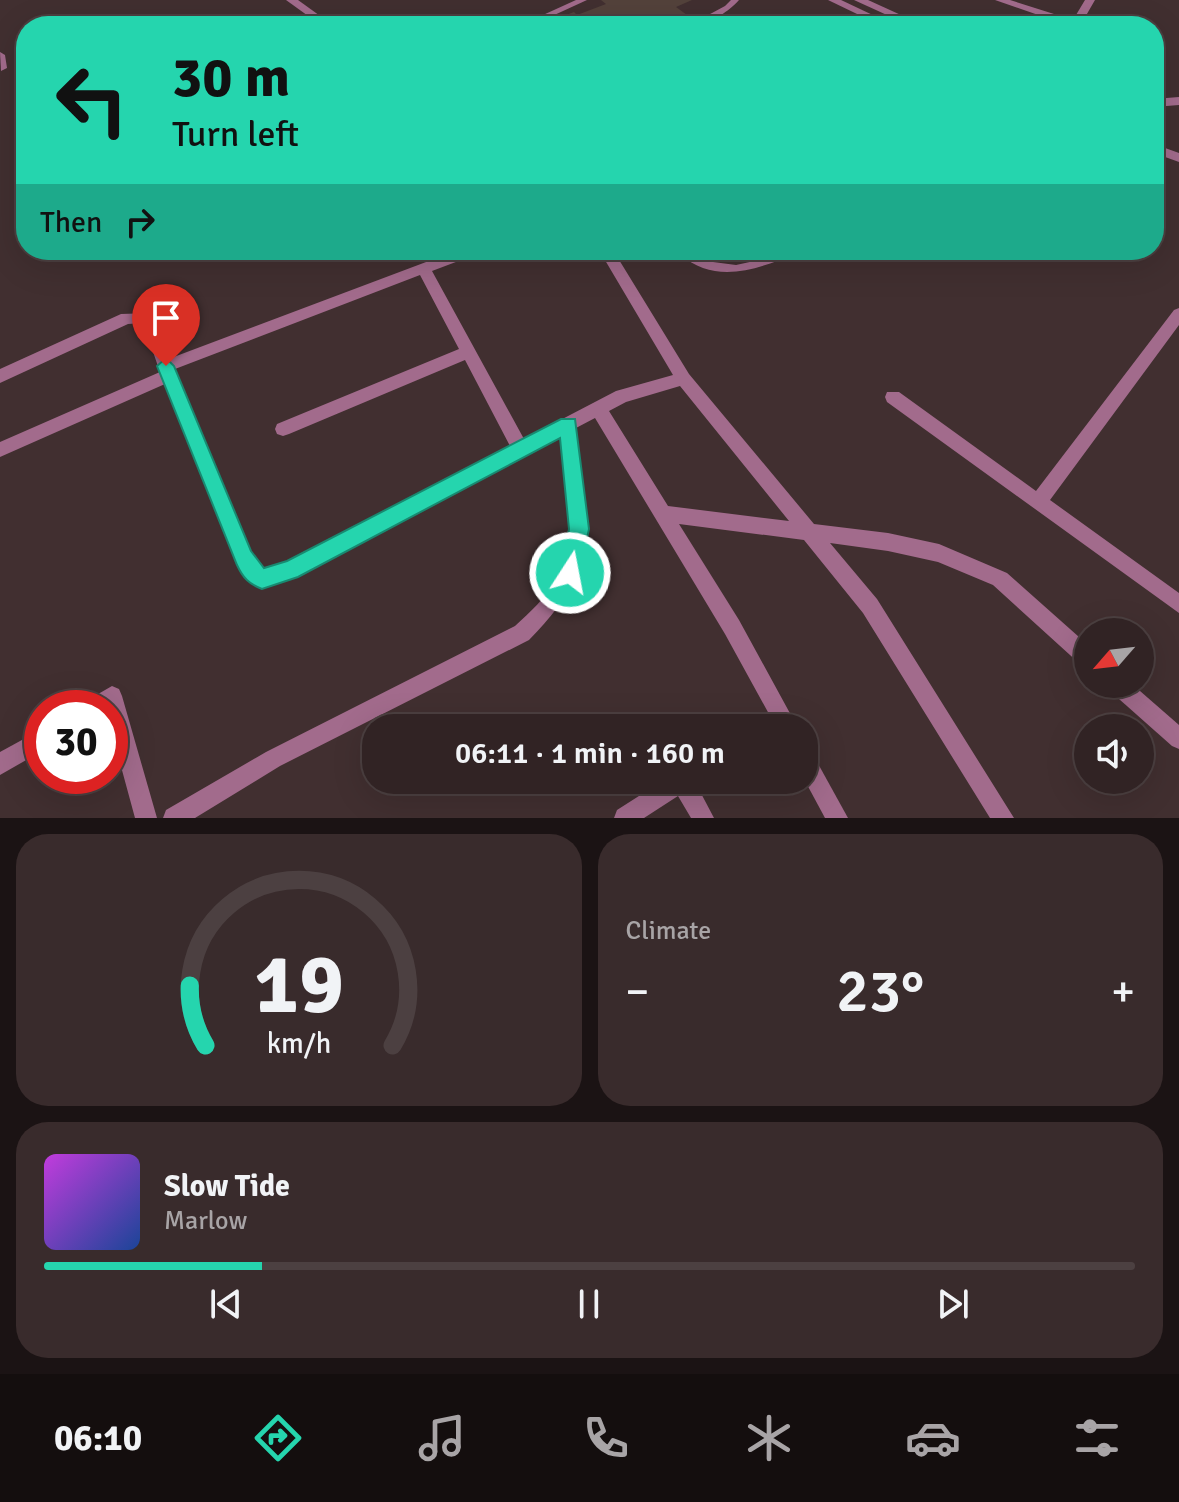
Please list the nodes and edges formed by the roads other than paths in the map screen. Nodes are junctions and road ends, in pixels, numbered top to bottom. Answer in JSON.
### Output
{"nodes":[{"id":1,"x":291,"y":0,"type":"edge"},
{"id":2,"x":583,"y":0,"type":"edge"},
{"id":3,"x":735,"y":0,"type":"edge"},
{"id":4,"x":833,"y":0,"type":"edge"},
{"id":5,"x":859,"y":0,"type":"edge"},
{"id":6,"x":1000,"y":0,"type":"edge"},
{"id":7,"x":547,"y":15,"type":"dead end"},
{"id":8,"x":314,"y":16,"type":"edge"},
{"id":9,"x":711,"y":16,"type":"edge"},
{"id":10,"x":869,"y":16,"type":"edge"},
{"id":11,"x":897,"y":16,"type":"edge"},
{"id":12,"x":1049,"y":16,"type":"edge"},
{"id":13,"x":0,"y":55,"type":"edge"},
{"id":14,"x":1,"y":68,"type":"edge"},
{"id":15,"x":445,"y":260,"type":"edge"},
{"id":16,"x":612,"y":260,"type":"edge"},
{"id":17,"x":695,"y":260,"type":"edge"},
{"id":18,"x":768,"y":260,"type":"edge"},
{"id":19,"x":423,"y":268,"type":"junction"},
{"id":20,"x":1179,"y":314,"type":"edge"},
{"id":21,"x":468,"y":352,"type":"junction"},
{"id":22,"x":167,"y":370,"type":"junction"},
{"id":23,"x":0,"y":376,"type":"edge"},
{"id":24,"x":683,"y":379,"type":"junction"},
{"id":25,"x":893,"y":397,"type":"dead end"},
{"id":26,"x":598,"y":408,"type":"junction"},
{"id":27,"x":568,"y":425,"type":"junction"},
{"id":28,"x":283,"y":429,"type":"dead end"},
{"id":29,"x":520,"y":449,"type":"junction"},
{"id":30,"x":0,"y":450,"type":"edge"},
{"id":31,"x":1038,"y":502,"type":"junction"},
{"id":32,"x":664,"y":514,"type":"junction"},
{"id":33,"x":809,"y":532,"type":"junction"},
{"id":34,"x":1179,"y":604,"type":"edge"},
{"id":35,"x":1074,"y":645,"type":"edge"},
{"id":36,"x":1133,"y":698,"type":"edge"},
{"id":37,"x":772,"y":714,"type":"edge"},
{"id":38,"x":1179,"y":739,"type":"edge"},
{"id":39,"x":24,"y":750,"type":"edge"},
{"id":40,"x":128,"y":753,"type":"edge"},
{"id":41,"x":0,"y":764,"type":"edge"},
{"id":42,"x":818,"y":783,"type":"edge"},
{"id":43,"x":661,"y":794,"type":"edge"},
{"id":44,"x":690,"y":794,"type":"edge"},
{"id":45,"x":146,"y":818,"type":"edge"},
{"id":46,"x":174,"y":818,"type":"edge"},
{"id":47,"x":625,"y":818,"type":"edge"},
{"id":48,"x":703,"y":818,"type":"edge"},
{"id":49,"x":837,"y":818,"type":"edge"},
{"id":50,"x":1003,"y":818,"type":"edge"}],
"edges":[{"from":1,"to":8,"type":"street"},
{"from":2,"to":7,"type":"lane"},
{"from":3,"to":9,"type":"lane"},
{"from":4,"to":10,"type":"street"},
{"from":5,"to":11,"type":"street"},
{"from":6,"to":12,"type":"street"},
{"from":13,"to":14,"type":"street"},
{"from":15,"to":19,"type":"street"},
{"from":16,"to":24,"type":"street"},
{"from":17,"to":18,"type":"lane"},
{"from":19,"to":21,"type":"street"},
{"from":19,"to":22,"type":"street"},
{"from":20,"to":31,"type":"street"},
{"from":21,"to":28,"type":"street"},
{"from":21,"to":29,"type":"street"},
{"from":22,"to":23,"type":"street"},
{"from":22,"to":29,"type":"street"},
{"from":22,"to":30,"type":"street"},
{"from":24,"to":26,"type":"street"},
{"from":24,"to":33,"type":"street"},
{"from":25,"to":31,"type":"street"},
{"from":26,"to":27,"type":"street"},
{"from":26,"to":32,"type":"street"},
{"from":27,"to":29,"type":"street"},
{"from":27,"to":46,"type":"street"},
{"from":31,"to":34,"type":"street"},
{"from":32,"to":33,"type":"street"},
{"from":32,"to":37,"type":"street"},
{"from":33,"to":35,"type":"street"},
{"from":33,"to":50,"type":"street"},
{"from":36,"to":38,"type":"street"},
{"from":39,"to":41,"type":"street"},
{"from":40,"to":45,"type":"street"},
{"from":42,"to":49,"type":"street"},
{"from":43,"to":47,"type":"street"},
{"from":44,"to":48,"type":"street"}]}
